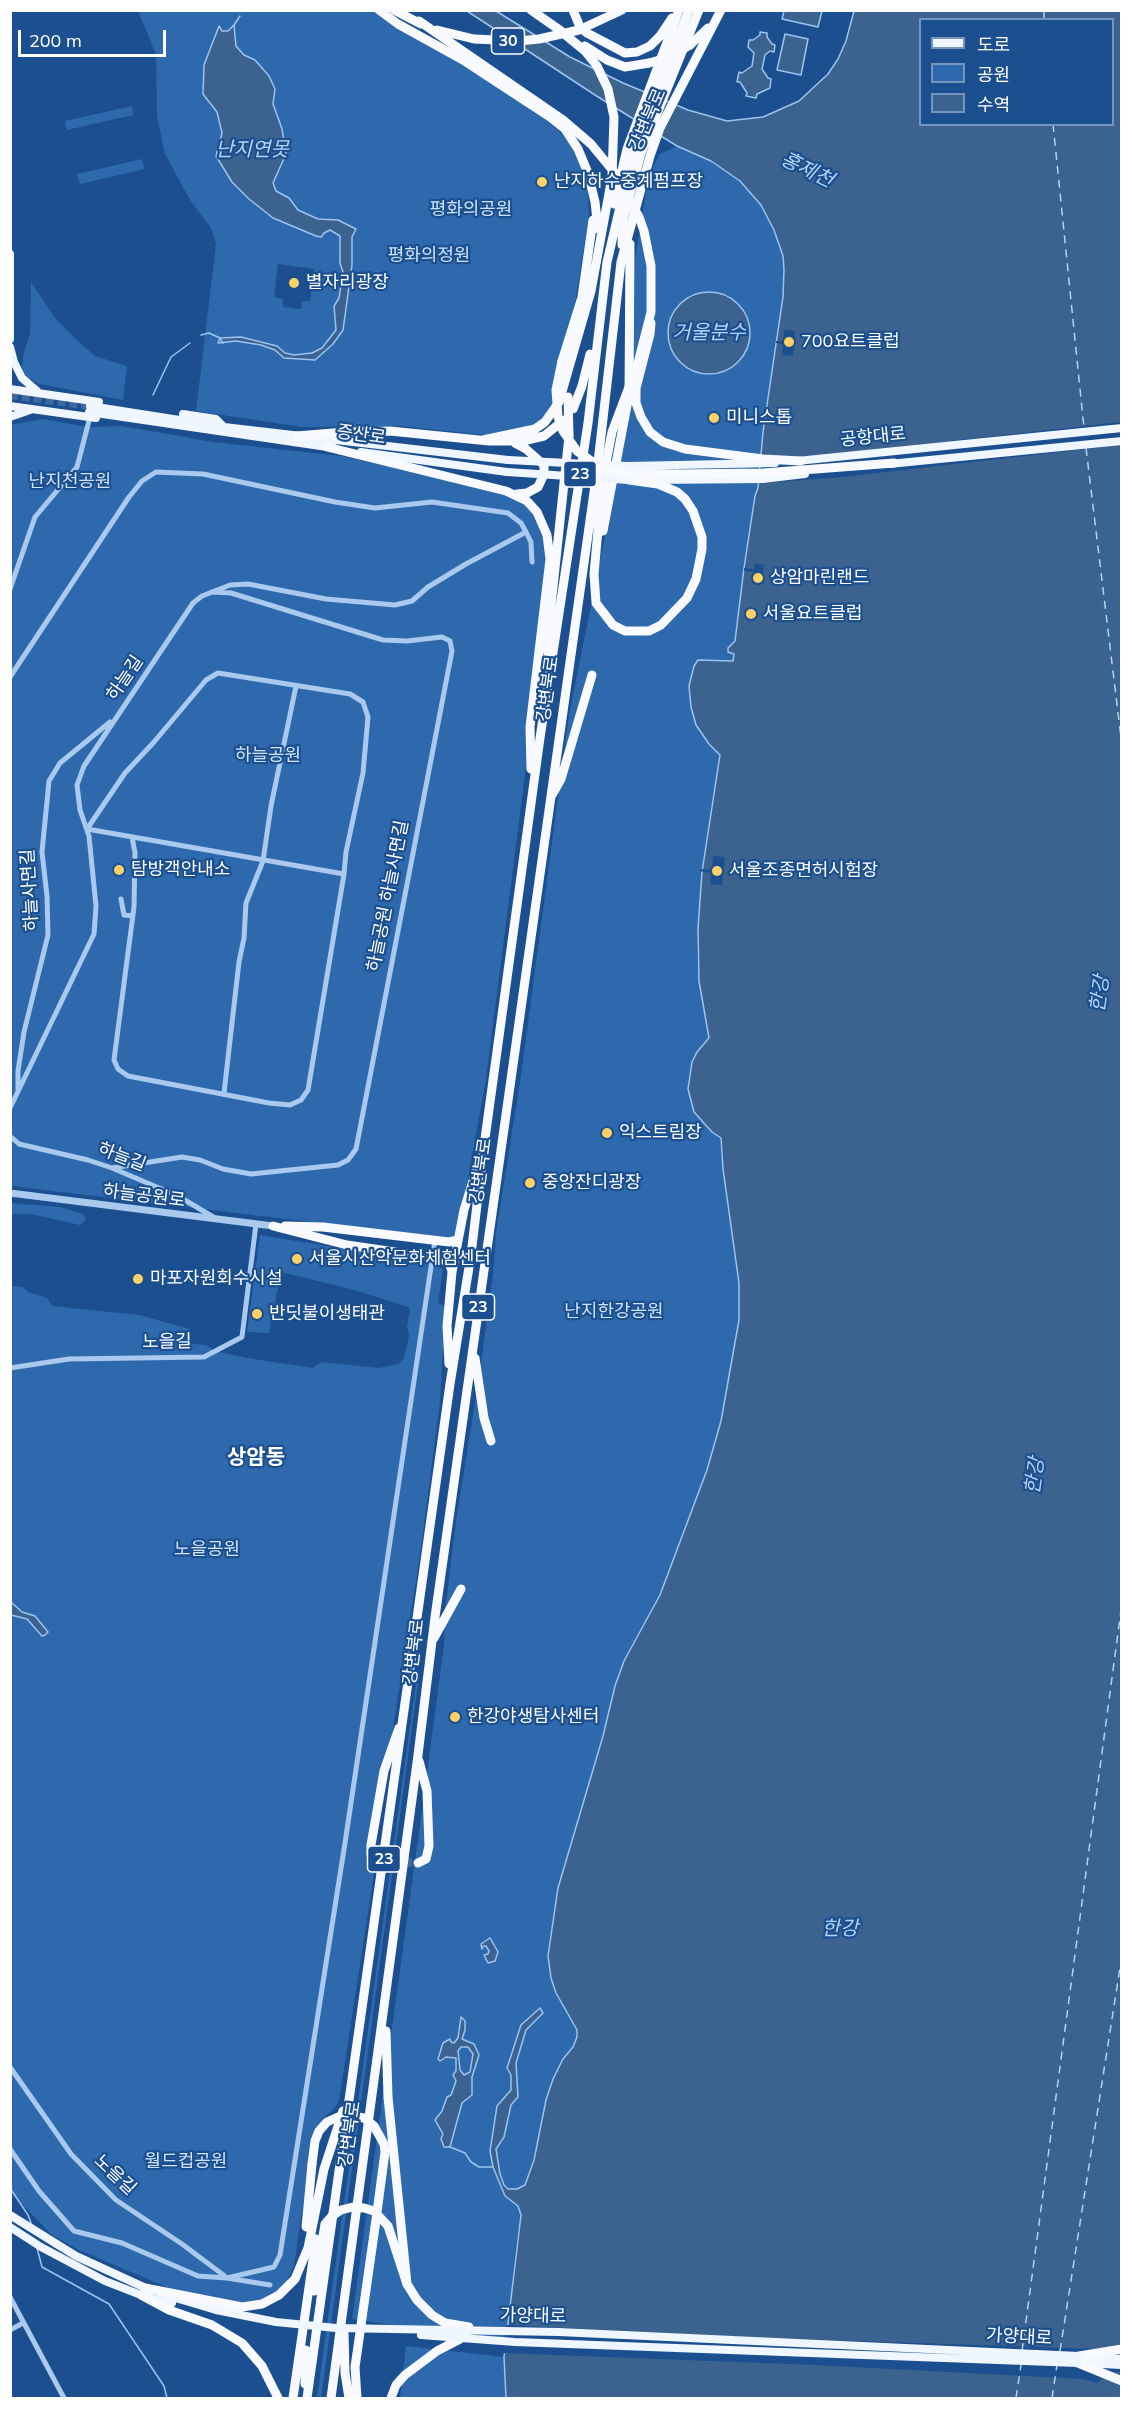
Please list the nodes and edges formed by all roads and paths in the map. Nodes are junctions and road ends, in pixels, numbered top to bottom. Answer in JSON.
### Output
{"nodes":[{"id":1,"x":380,"y":10,"type":"edge"},
{"id":2,"x":394,"y":10,"type":"edge"},
{"id":3,"x":403,"y":10,"type":"edge"},
{"id":4,"x":531,"y":10,"type":"edge"},
{"id":5,"x":573,"y":10,"type":"edge"},
{"id":6,"x":622,"y":10,"type":"edge"},
{"id":7,"x":678,"y":10,"type":"edge"},
{"id":8,"x":689,"y":10,"type":"edge"},
{"id":9,"x":699,"y":10,"type":"edge"},
{"id":10,"x":719,"y":10,"type":"edge"},
{"id":11,"x":715,"y":21,"type":"junction"},
{"id":12,"x":557,"y":28,"type":"junction"},
{"id":13,"x":665,"y":70,"type":"junction"},
{"id":14,"x":638,"y":152,"type":"junction"},
{"id":15,"x":592,"y":187,"type":"junction"},
{"id":16,"x":630,"y":228,"type":"junction"},
{"id":17,"x":603,"y":242,"type":"junction"},
{"id":18,"x":10,"y":254,"type":"edge"},
{"id":19,"x":621,"y":262,"type":"junction"},
{"id":20,"x":605,"y":276,"type":"junction"},
{"id":21,"x":651,"y":312,"type":"junction"},
{"id":22,"x":598,"y":320,"type":"junction"},
{"id":23,"x":11,"y":338,"type":"edge"},
{"id":24,"x":10,"y":346,"type":"edge"},
{"id":25,"x":567,"y":360,"type":"junction"},
{"id":26,"x":10,"y":389,"type":"edge"},
{"id":27,"x":41,"y":394,"type":"junction"},
{"id":28,"x":10,"y":406,"type":"edge"},
{"id":29,"x":573,"y":409,"type":"dead end"},
{"id":30,"x":37,"y":410,"type":"junction"},
{"id":31,"x":90,"y":412,"type":"junction"},
{"id":32,"x":10,"y":417,"type":"edge"},
{"id":33,"x":564,"y":420,"type":"dead end"},
{"id":34,"x":1122,"y":428,"type":"edge"},
{"id":35,"x":224,"y":430,"type":"junction"},
{"id":36,"x":297,"y":436,"type":"junction"},
{"id":37,"x":483,"y":440,"type":"junction"},
{"id":38,"x":510,"y":441,"type":"junction"},
{"id":39,"x":1122,"y":441,"type":"edge"},
{"id":40,"x":327,"y":447,"type":"junction"},
{"id":41,"x":801,"y":461,"type":"junction"},
{"id":42,"x":894,"y":463,"type":"junction"},
{"id":43,"x":627,"y":466,"type":"joint"},
{"id":44,"x":629,"y":480,"type":"junction"},
{"id":45,"x":506,"y":491,"type":"junction"},
{"id":46,"x":599,"y":519,"type":"junction"},
{"id":47,"x":526,"y":532,"type":"junction"},
{"id":48,"x":532,"y":562,"type":"dead end"},
{"id":49,"x":596,"y":566,"type":"junction"},
{"id":50,"x":10,"y":589,"type":"edge"},
{"id":51,"x":579,"y":590,"type":"junction"},
{"id":52,"x":212,"y":592,"type":"junction"},
{"id":53,"x":592,"y":675,"type":"dead end"},
{"id":54,"x":10,"y":677,"type":"edge"},
{"id":55,"x":548,"y":684,"type":"junction"},
{"id":56,"x":296,"y":686,"type":"junction"},
{"id":57,"x":118,"y":715,"type":"junction"},
{"id":58,"x":532,"y":798,"type":"junction"},
{"id":59,"x":550,"y":800,"type":"junction"},
{"id":60,"x":87,"y":829,"type":"junction"},
{"id":61,"x":132,"y":837,"type":"junction"},
{"id":62,"x":263,"y":861,"type":"junction"},
{"id":63,"x":344,"y":874,"type":"junction"},
{"id":64,"x":121,"y":899,"type":"dead end"},
{"id":65,"x":133,"y":916,"type":"junction"},
{"id":66,"x":18,"y":1091,"type":"junction"},
{"id":67,"x":224,"y":1093,"type":"junction"},
{"id":68,"x":10,"y":1108,"type":"edge"},
{"id":69,"x":10,"y":1136,"type":"edge"},
{"id":70,"x":484,"y":1146,"type":"junction"},
{"id":71,"x":112,"y":1168,"type":"junction"},
{"id":72,"x":10,"y":1193,"type":"edge"},
{"id":73,"x":219,"y":1220,"type":"junction"},
{"id":74,"x":256,"y":1224,"type":"junction"},
{"id":75,"x":273,"y":1226,"type":"junction"},
{"id":76,"x":321,"y":1226,"type":"junction"},
{"id":77,"x":320,"y":1239,"type":"junction"},
{"id":78,"x":435,"y":1239,"type":"junction"},
{"id":79,"x":458,"y":1240,"type":"junction"},
{"id":80,"x":432,"y":1257,"type":"junction"},
{"id":81,"x":452,"y":1272,"type":"junction"},
{"id":82,"x":473,"y":1344,"type":"junction"},
{"id":83,"x":10,"y":1368,"type":"edge"},
{"id":84,"x":450,"y":1384,"type":"junction"},
{"id":85,"x":491,"y":1441,"type":"dead end"},
{"id":86,"x":461,"y":1589,"type":"dead end"},
{"id":87,"x":431,"y":1642,"type":"junction"},
{"id":88,"x":406,"y":1708,"type":"junction"},
{"id":89,"x":418,"y":1755,"type":"junction"},
{"id":90,"x":374,"y":1857,"type":"dead end"},
{"id":91,"x":418,"y":1863,"type":"dead end"},
{"id":92,"x":385,"y":2004,"type":"junction"},
{"id":93,"x":10,"y":2067,"type":"edge"},
{"id":94,"x":352,"y":2081,"type":"junction"},
{"id":95,"x":10,"y":2149,"type":"edge"},
{"id":96,"x":327,"y":2162,"type":"junction"},
{"id":97,"x":10,"y":2215,"type":"edge"},
{"id":98,"x":10,"y":2228,"type":"edge"},
{"id":99,"x":299,"y":2269,"type":"junction"},
{"id":100,"x":227,"y":2278,"type":"junction"},
{"id":101,"x":407,"y":2284,"type":"junction"},
{"id":102,"x":270,"y":2285,"type":"dead end"},
{"id":103,"x":143,"y":2292,"type":"junction"},
{"id":104,"x":10,"y":2298,"type":"edge"},
{"id":105,"x":344,"y":2302,"type":"junction"},
{"id":106,"x":23,"y":2323,"type":"junction"},
{"id":107,"x":10,"y":2330,"type":"edge"},
{"id":108,"x":515,"y":2332,"type":"junction"},
{"id":109,"x":460,"y":2339,"type":"junction"},
{"id":110,"x":1122,"y":2349,"type":"edge"},
{"id":111,"x":1122,"y":2359,"type":"edge"},
{"id":112,"x":1078,"y":2360,"type":"junction"},
{"id":113,"x":1122,"y":2365,"type":"edge"},
{"id":114,"x":1122,"y":2381,"type":"edge"},
{"id":115,"x":307,"y":2397,"type":"edge"},
{"id":116,"x":64,"y":2398,"type":"edge"},
{"id":117,"x":278,"y":2398,"type":"edge"},
{"id":118,"x":293,"y":2398,"type":"edge"},
{"id":119,"x":331,"y":2398,"type":"edge"},
{"id":120,"x":349,"y":2398,"type":"edge"},
{"id":121,"x":357,"y":2398,"type":"edge"},
{"id":122,"x":389,"y":2398,"type":"edge"}],
"edges":[{"from":1,"to":15,"type":"highway"},
{"from":2,"to":6,"type":"highway","number":"30","bridge":true},
{"from":3,"to":21,"type":"highway","bridge":true},
{"from":4,"to":12,"type":"highway"},
{"from":5,"to":7,"type":"highway"},
{"from":7,"to":13,"type":"highway"},
{"from":8,"to":13,"type":"highway","name":"강변북로"},
{"from":9,"to":13,"type":"highway"},
{"from":10,"to":11,"type":"highway","name":"강변북로","number":"23"},
{"from":11,"to":12,"type":"highway","bridge":true},
{"from":11,"to":14,"type":"highway","name":"강변북로","number":"23"},
{"from":12,"to":17,"type":"highway"},
{"from":13,"to":14,"type":"highway"},
{"from":13,"to":14,"type":"highway"},
{"from":14,"to":16,"type":"highway","name":"강변북로","number":"23"},
{"from":14,"to":17,"type":"highway"},
{"from":14,"to":19,"type":"highway"},
{"from":14,"to":20,"type":"highway","name":"강변북로","number":"23"},
{"from":15,"to":17,"type":"highway"},
{"from":15,"to":25,"type":"highway"},
{"from":16,"to":19,"type":"highway","name":"강변북로","number":"23"},
{"from":16,"to":49,"type":"highway"},
{"from":17,"to":20,"type":"highway","name":"강변북로"},
{"from":17,"to":25,"type":"highway"},
{"from":18,"to":23,"type":"main road"},
{"from":19,"to":51,"type":"highway","name":"강변북로","number":"23"},
{"from":20,"to":22,"type":"highway","name":"강변북로","number":"23"},
{"from":21,"to":41,"type":"highway","bridge":true},
{"from":21,"to":46,"type":"highway","bridge":true},
{"from":22,"to":29,"type":"highway"},
{"from":22,"to":55,"type":"highway","name":"강변북로","number":"23"},
{"from":23,"to":24,"type":"main road"},
{"from":24,"to":27,"type":"main road"},
{"from":25,"to":37,"type":"highway"},
{"from":25,"to":42,"type":"highway","bridge":true},
{"from":25,"to":55,"type":"highway","bridge":true},
{"from":26,"to":27,"type":"main road"},
{"from":27,"to":35,"type":"main road"},
{"from":28,"to":30,"type":"main road","name":"증산로"},
{"from":30,"to":31,"type":"main road","name":"증산로"},
{"from":30,"to":32,"type":"main road"},
{"from":31,"to":35,"type":"main road","name":"증산로"},
{"from":31,"to":50,"type":"street"},
{"from":33,"to":38,"type":"highway"},
{"from":34,"to":41,"type":"main road","name":"공항대로"},
{"from":35,"to":36,"type":"main road","name":"증산로"},
{"from":35,"to":40,"type":"main road","name":"증산로"},
{"from":36,"to":37,"type":"highway"},
{"from":36,"to":43,"type":"main road","name":"증산로","bridge":true},
{"from":37,"to":38,"type":"highway"},
{"from":38,"to":45,"type":"highway"},
{"from":39,"to":42,"type":"main road","name":"공항대로"},
{"from":40,"to":44,"type":"main road","name":"증산로","bridge":true},
{"from":40,"to":45,"type":"highway"},
{"from":41,"to":43,"type":"main road","name":"공항대로"},
{"from":42,"to":44,"type":"main road","name":"공항대로"},
{"from":44,"to":49,"type":"highway"},
{"from":45,"to":58,"type":"highway"},
{"from":46,"to":49,"type":"highway"},
{"from":46,"to":51,"type":"highway"},
{"from":47,"to":48,"type":"street"},
{"from":47,"to":52,"type":"street","name":"하늘길"},
{"from":47,"to":54,"type":"street"},
{"from":51,"to":59,"type":"highway","name":"강변북로","number":"23"},
{"from":52,"to":57,"type":"street","name":"하늘길"},
{"from":52,"to":71,"type":"street","name":"하늘공원 하늘사면길"},
{"from":53,"to":59,"type":"highway"},
{"from":55,"to":58,"type":"highway","name":"강변북로","number":"23"},
{"from":56,"to":60,"type":"street"},
{"from":56,"to":62,"type":"street"},
{"from":56,"to":63,"type":"street"},
{"from":57,"to":60,"type":"street","name":"하늘길"},
{"from":57,"to":66,"type":"street","name":"하늘사면길"},
{"from":58,"to":70,"type":"highway","name":"강변북로","number":"23"},
{"from":59,"to":82,"type":"highway","name":"강변북로","number":"23"},
{"from":60,"to":61,"type":"street"},
{"from":60,"to":66,"type":"street","name":"하늘길"},
{"from":61,"to":62,"type":"street"},
{"from":61,"to":65,"type":"street"},
{"from":62,"to":63,"type":"street"},
{"from":62,"to":67,"type":"street"},
{"from":63,"to":67,"type":"street"},
{"from":64,"to":65,"type":"street"},
{"from":65,"to":67,"type":"street"},
{"from":66,"to":68,"type":"street","name":"하늘길"},
{"from":69,"to":71,"type":"street","name":"하늘길"},
{"from":70,"to":79,"type":"highway"},
{"from":70,"to":84,"type":"highway","name":"강변북로","number":"23"},
{"from":71,"to":73,"type":"street","name":"하늘길"},
{"from":72,"to":73,"type":"street","name":"하늘공원로"},
{"from":73,"to":74,"type":"street","name":"하늘공원로"},
{"from":74,"to":75,"type":"street","name":"하늘공원로"},
{"from":74,"to":83,"type":"street","name":"노을길"},
{"from":75,"to":76,"type":"highway"},
{"from":75,"to":77,"type":"highway"},
{"from":76,"to":77,"type":"highway"},
{"from":76,"to":78,"type":"highway"},
{"from":77,"to":80,"type":"highway"},
{"from":78,"to":79,"type":"highway"},
{"from":78,"to":80,"type":"street"},
{"from":79,"to":81,"type":"highway"},
{"from":80,"to":81,"type":"highway"},
{"from":80,"to":100,"type":"street"},
{"from":81,"to":84,"type":"highway"},
{"from":82,"to":85,"type":"highway"},
{"from":82,"to":87,"type":"highway","name":"강변북로","number":"23"},
{"from":84,"to":88,"type":"highway","name":"강변북로","number":"23"},
{"from":86,"to":87,"type":"highway"},
{"from":87,"to":89,"type":"highway","name":"강변북로","number":"23"},
{"from":88,"to":90,"type":"highway"},
{"from":88,"to":94,"type":"highway","name":"강변북로","number":"23"},
{"from":89,"to":91,"type":"highway"},
{"from":89,"to":92,"type":"highway","name":"강변북로","number":"23"},
{"from":92,"to":101,"type":"highway","bridge":true},
{"from":92,"to":105,"type":"highway","name":"강변북로","number":"23"},
{"from":93,"to":100,"type":"street","name":"노을길"},
{"from":94,"to":96,"type":"highway"},
{"from":94,"to":115,"type":"highway","name":"강변북로","number":"23"},
{"from":95,"to":100,"type":"street"},
{"from":96,"to":99,"type":"highway"},
{"from":96,"to":118,"type":"highway"},
{"from":97,"to":103,"type":"main road","name":"가양대로"},
{"from":98,"to":103,"type":"main road","name":"가양대로"},
{"from":99,"to":103,"type":"highway"},
{"from":99,"to":121,"type":"highway","bridge":true},
{"from":100,"to":102,"type":"street"},
{"from":101,"to":108,"type":"highway","bridge":true},
{"from":101,"to":115,"type":"highway","bridge":true},
{"from":103,"to":108,"type":"main road","name":"가양대로","bridge":true},
{"from":103,"to":109,"type":"main road","name":"가양대로","bridge":true},
{"from":103,"to":117,"type":"highway"},
{"from":104,"to":106,"type":"street"},
{"from":105,"to":119,"type":"highway","name":"강변북로","number":"23"},
{"from":105,"to":120,"type":"highway"},
{"from":106,"to":107,"type":"street"},
{"from":106,"to":116,"type":"street"},
{"from":108,"to":112,"type":"main road","name":"가양대로","bridge":true},
{"from":109,"to":112,"type":"main road","name":"가양대로","bridge":true},
{"from":109,"to":122,"type":"highway"},
{"from":110,"to":112,"type":"highway"},
{"from":111,"to":112,"type":"main road"},
{"from":112,"to":113,"type":"main road"},
{"from":112,"to":114,"type":"highway"}]}
